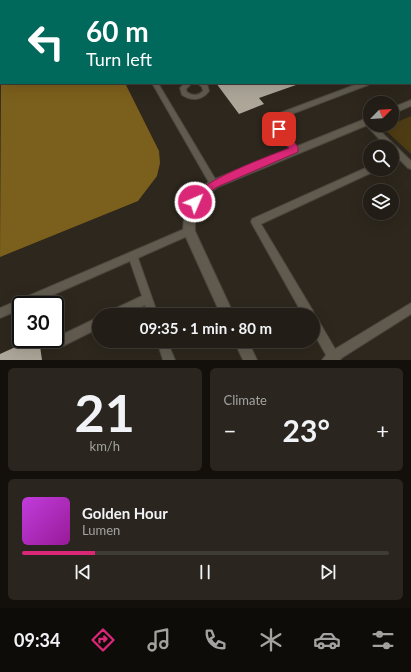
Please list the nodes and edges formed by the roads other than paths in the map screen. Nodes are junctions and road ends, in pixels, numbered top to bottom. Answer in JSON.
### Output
{"nodes":[{"id":1,"x":156,"y":84,"type":"edge"},
{"id":2,"x":188,"y":84,"type":"edge"},
{"id":3,"x":202,"y":84,"type":"edge"},
{"id":4,"x":363,"y":84,"type":"edge"},
{"id":5,"x":411,"y":103,"type":"edge"},
{"id":6,"x":399,"y":108,"type":"edge"},
{"id":7,"x":363,"y":123,"type":"edge"},
{"id":8,"x":378,"y":132,"type":"edge"},
{"id":9,"x":295,"y":150,"type":"junction"},
{"id":10,"x":401,"y":156,"type":"joint"},
{"id":11,"x":411,"y":166,"type":"edge"},
{"id":12,"x":363,"y":173,"type":"edge"},
{"id":13,"x":214,"y":184,"type":"junction"},
{"id":14,"x":189,"y":231,"type":"junction"},
{"id":15,"x":132,"y":256,"type":"junction"},
{"id":16,"x":147,"y":299,"type":"junction"},
{"id":17,"x":128,"y":308,"type":"edge"},
{"id":18,"x":150,"y":308,"type":"edge"},
{"id":19,"x":225,"y":308,"type":"edge"},
{"id":20,"x":305,"y":308,"type":"edge"},
{"id":21,"x":411,"y":308,"type":"edge"},
{"id":22,"x":0,"y":313,"type":"edge"},
{"id":23,"x":92,"y":326,"type":"edge"},
{"id":24,"x":320,"y":336,"type":"edge"},
{"id":25,"x":64,"y":340,"type":"edge"},
{"id":26,"x":165,"y":348,"type":"edge"},
{"id":27,"x":244,"y":348,"type":"edge"},
{"id":28,"x":332,"y":359,"type":"edge"},
{"id":29,"x":169,"y":360,"type":"edge"},
{"id":30,"x":250,"y":360,"type":"edge"}],
"edges":[{"from":1,"to":13,"type":"lane"},
{"from":2,"to":3,"type":"lane"},
{"from":4,"to":9,"type":"lane"},
{"from":5,"to":6,"type":"street"},
{"from":7,"to":9,"type":"street"},
{"from":8,"to":10,"type":"lane"},
{"from":9,"to":13,"type":"street"},
{"from":10,"to":11,"type":"lane"},
{"from":12,"to":20,"type":"lane"},
{"from":13,"to":14,"type":"street"},
{"from":14,"to":15,"type":"lane"},
{"from":14,"to":19,"type":"street"},
{"from":15,"to":16,"type":"lane"},
{"from":15,"to":22,"type":"lane"},
{"from":16,"to":17,"type":"lane"},
{"from":16,"to":18,"type":"lane"},
{"from":21,"to":28,"type":"lane"},
{"from":23,"to":25,"type":"lane"},
{"from":24,"to":28,"type":"lane"},
{"from":26,"to":29,"type":"lane"},
{"from":27,"to":30,"type":"street"}]}
